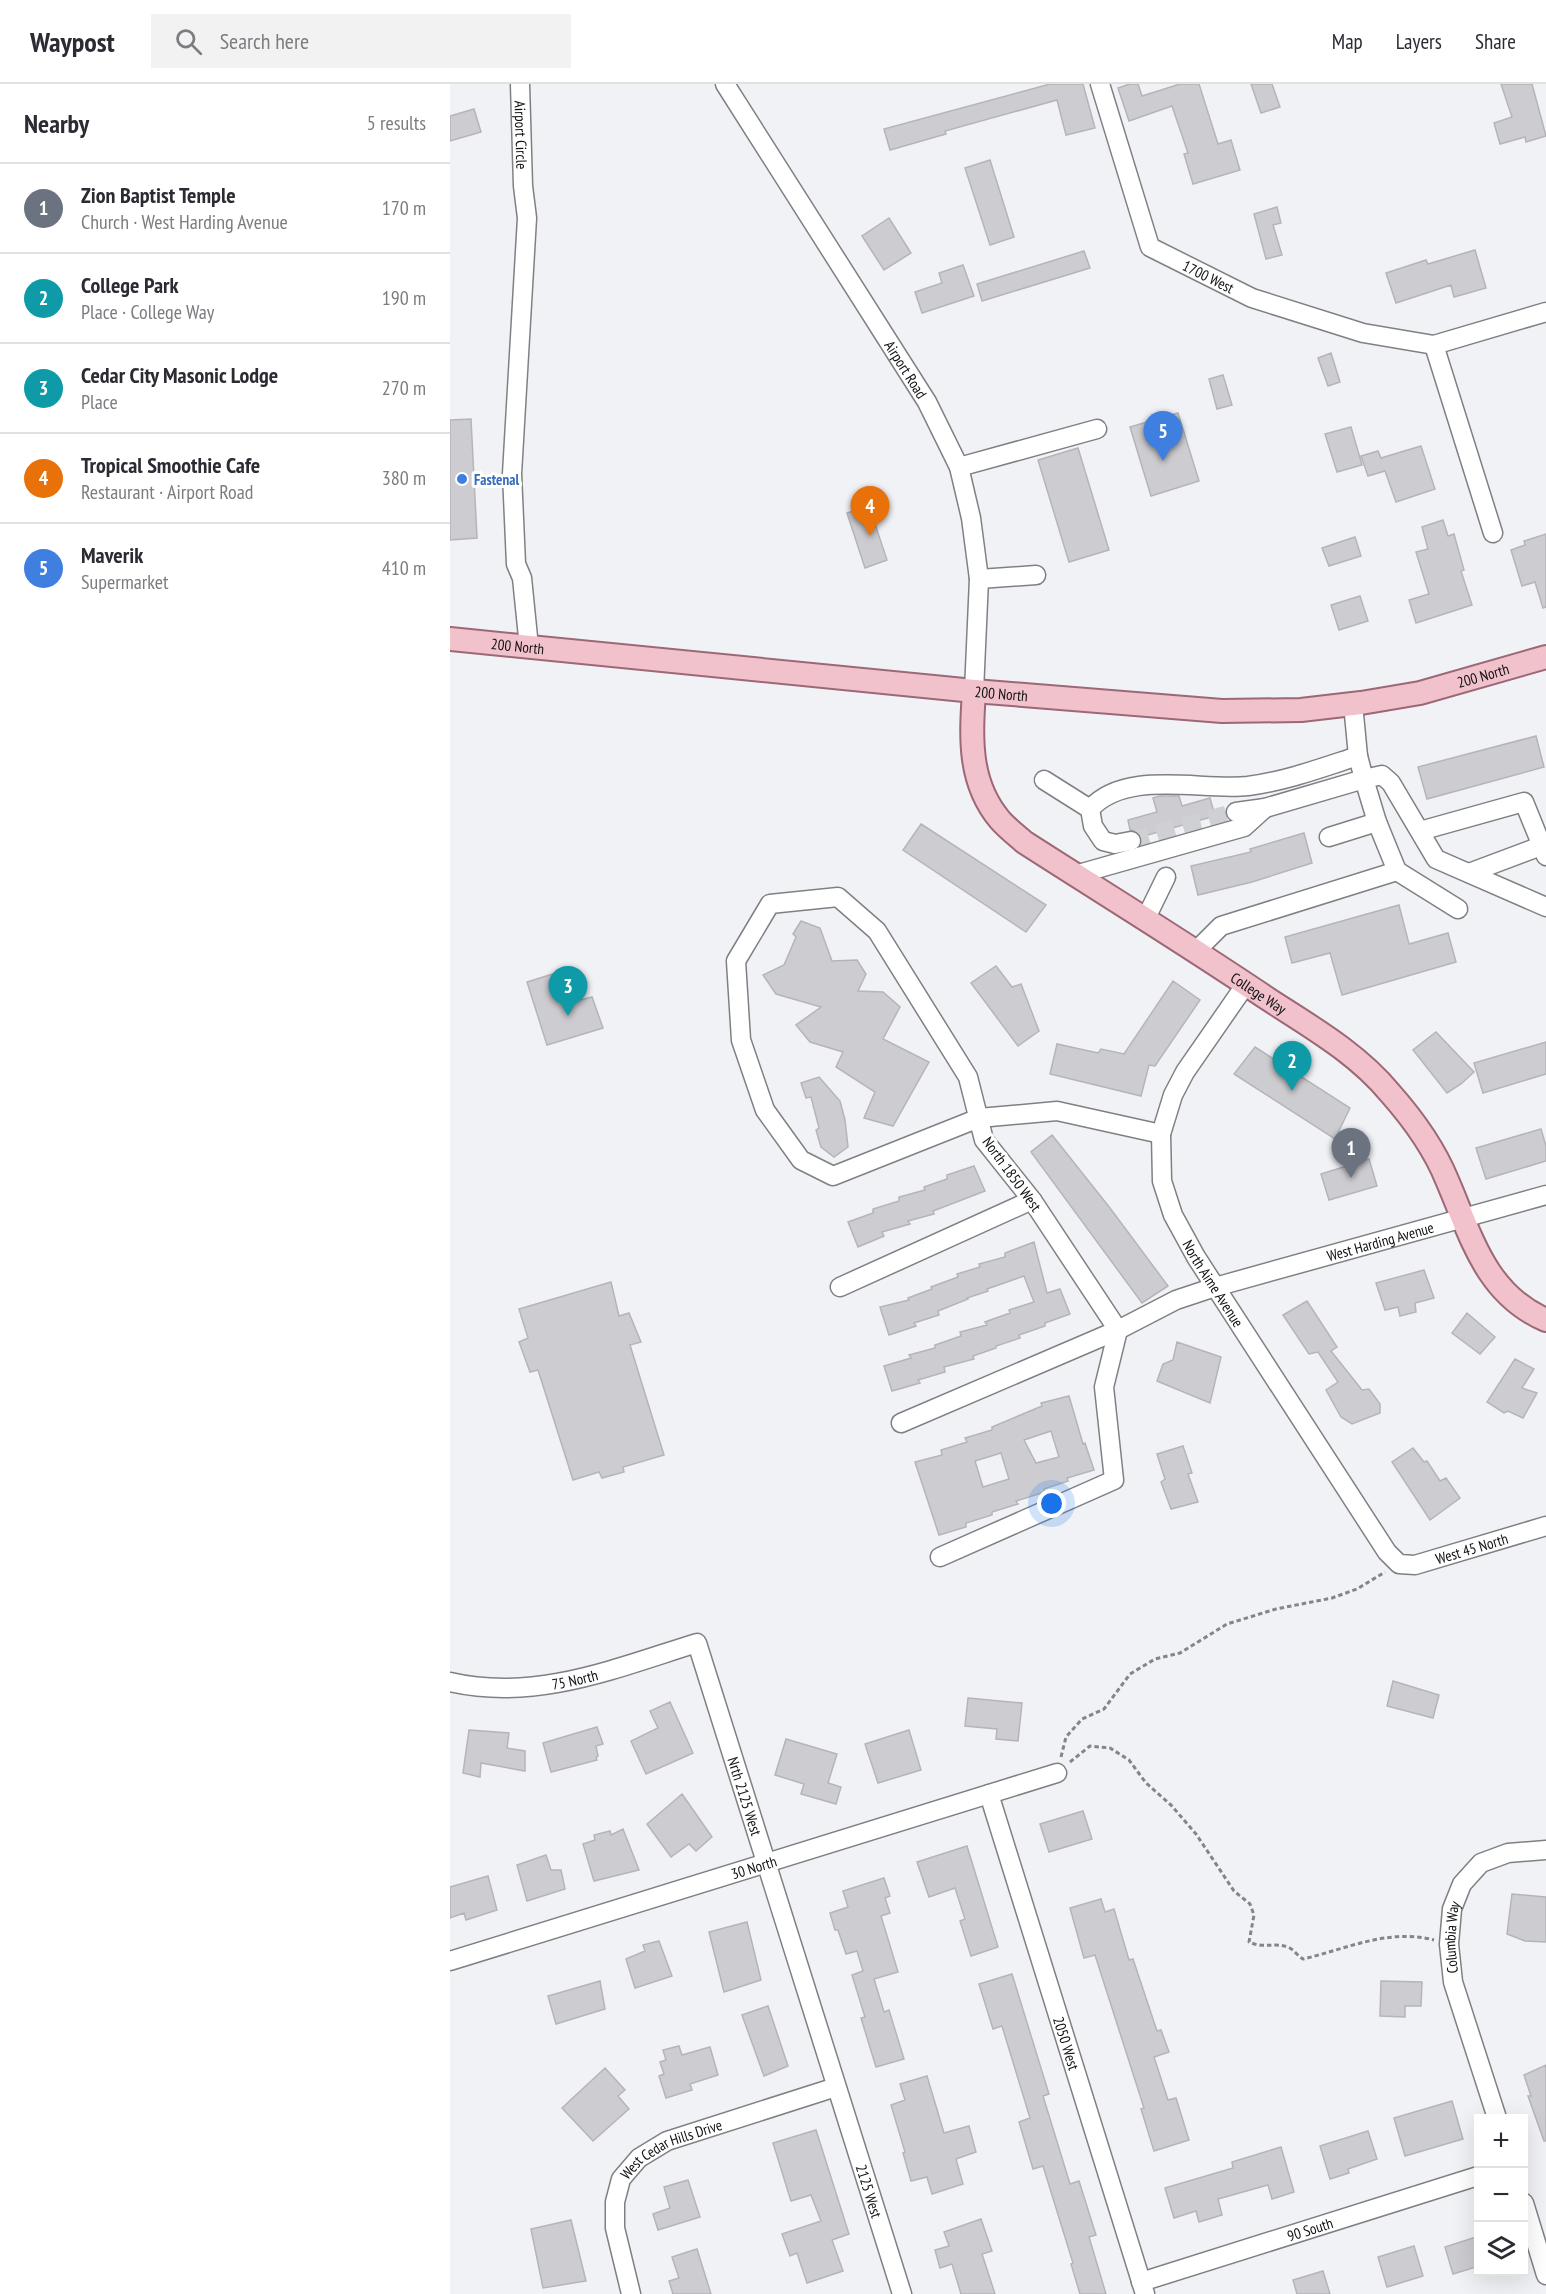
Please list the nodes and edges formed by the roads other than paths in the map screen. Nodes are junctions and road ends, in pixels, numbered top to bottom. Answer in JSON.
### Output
{"nodes":[{"id":1,"x":519,"y":84,"type":"edge"},
{"id":2,"x":725,"y":84,"type":"edge"},
{"id":3,"x":1100,"y":84,"type":"edge"},
{"id":4,"x":1546,"y":312,"type":"edge"},
{"id":5,"x":1434,"y":345,"type":"junction"},
{"id":6,"x":1097,"y":429,"type":"dead end"},
{"id":7,"x":959,"y":467,"type":"junction"},
{"id":8,"x":1493,"y":533,"type":"dead end"},
{"id":9,"x":1036,"y":574,"type":"dead end"},
{"id":10,"x":979,"y":579,"type":"junction"},
{"id":11,"x":450,"y":639,"type":"edge"},
{"id":12,"x":529,"y":646,"type":"junction"},
{"id":13,"x":1546,"y":657,"type":"edge"},
{"id":14,"x":974,"y":691,"type":"junction"},
{"id":15,"x":1353,"y":704,"type":"junction"},
{"id":16,"x":1358,"y":756,"type":"junction"},
{"id":17,"x":1364,"y":778,"type":"junction"},
{"id":18,"x":1044,"y":780,"type":"dead end"},
{"id":19,"x":1265,"y":808,"type":"junction"},
{"id":20,"x":1090,"y":809,"type":"junction"},
{"id":21,"x":1236,"y":812,"type":"tunnel mouth"},
{"id":22,"x":1377,"y":822,"type":"junction"},
{"id":23,"x":1420,"y":831,"type":"junction"},
{"id":24,"x":1329,"y":837,"type":"dead end"},
{"id":25,"x":1131,"y":842,"type":"tunnel mouth"},
{"id":26,"x":1543,"y":851,"type":"edge"},
{"id":27,"x":1397,"y":871,"type":"junction"},
{"id":28,"x":1469,"y":873,"type":"junction"},
{"id":29,"x":1075,"y":875,"type":"junction"},
{"id":30,"x":1166,"y":877,"type":"dead end"},
{"id":31,"x":1546,"y":907,"type":"edge"},
{"id":32,"x":1458,"y":909,"type":"dead end"},
{"id":33,"x":1145,"y":920,"type":"junction"},
{"id":34,"x":1195,"y":952,"type":"junction"},
{"id":35,"x":1246,"y":984,"type":"junction"},
{"id":36,"x":979,"y":1118,"type":"junction"},
{"id":37,"x":1161,"y":1134,"type":"junction"},
{"id":38,"x":1546,"y":1195,"type":"edge"},
{"id":39,"x":1032,"y":1200,"type":"junction"},
{"id":40,"x":1462,"y":1218,"type":"junction"},
{"id":41,"x":840,"y":1287,"type":"dead end"},
{"id":42,"x":1215,"y":1287,"type":"junction"},
{"id":43,"x":1546,"y":1320,"type":"edge"},
{"id":44,"x":1119,"y":1330,"type":"junction"},
{"id":45,"x":901,"y":1423,"type":"dead end"},
{"id":46,"x":1546,"y":1526,"type":"edge"},
{"id":47,"x":940,"y":1557,"type":"dead end"},
{"id":48,"x":1399,"y":1563,"type":"joint"},
{"id":49,"x":697,"y":1642,"type":"joint"},
{"id":50,"x":450,"y":1682,"type":"edge"},
{"id":51,"x":1057,"y":1773,"type":"road end"},
{"id":52,"x":989,"y":1794,"type":"junction"},
{"id":53,"x":1546,"y":1850,"type":"edge"},
{"id":54,"x":768,"y":1862,"type":"junction"},
{"id":55,"x":450,"y":1961,"type":"edge"},
{"id":56,"x":836,"y":2087,"type":"junction"},
{"id":57,"x":1496,"y":2114,"type":"edge"},
{"id":58,"x":1474,"y":2178,"type":"edge"},
{"id":59,"x":1528,"y":2216,"type":"edge"},
{"id":60,"x":1546,"y":2275,"type":"edge"},
{"id":61,"x":1143,"y":2288,"type":"edge"},
{"id":62,"x":631,"y":2294,"type":"edge"},
{"id":63,"x":902,"y":2294,"type":"edge"}],
"edges":[{"from":1,"to":12,"type":"street","name":"Airport Circle"},
{"from":2,"to":7,"type":"street","name":"Airport Road"},
{"from":3,"to":5,"type":"street","name":"1700 West"},
{"from":4,"to":5,"type":"street","name":"1700 West"},
{"from":5,"to":8,"type":"street"},
{"from":6,"to":7,"type":"street"},
{"from":7,"to":10,"type":"street","name":"Airport Road"},
{"from":9,"to":10,"type":"street"},
{"from":10,"to":14,"type":"street","name":"Airport Road"},
{"from":11,"to":12,"type":"main road","name":"200 North"},
{"from":12,"to":14,"type":"main road","name":"200 North"},
{"from":13,"to":15,"type":"main road","name":"200 North"},
{"from":14,"to":15,"type":"main road","name":"200 North"},
{"from":14,"to":29,"type":"main road","name":"College Way"},
{"from":15,"to":16,"type":"street"},
{"from":16,"to":17,"type":"street"},
{"from":16,"to":20,"type":"street"},
{"from":17,"to":19,"type":"street"},
{"from":17,"to":22,"type":"street"},
{"from":17,"to":23,"type":"street"},
{"from":18,"to":20,"type":"street"},
{"from":19,"to":21,"type":"street"},
{"from":19,"to":29,"type":"street"},
{"from":20,"to":25,"type":"street"},
{"from":22,"to":24,"type":"street"},
{"from":22,"to":27,"type":"street"},
{"from":23,"to":26,"type":"street"},
{"from":23,"to":28,"type":"street"},
{"from":26,"to":28,"type":"street"},
{"from":27,"to":32,"type":"street"},
{"from":27,"to":34,"type":"street"},
{"from":28,"to":31,"type":"street"},
{"from":29,"to":33,"type":"main road","name":"College Way"},
{"from":30,"to":33,"type":"street"},
{"from":33,"to":34,"type":"main road","name":"College Way"},
{"from":34,"to":35,"type":"main road","name":"College Way"},
{"from":35,"to":37,"type":"street","name":"North Aime Avenue"},
{"from":35,"to":40,"type":"main road","name":"College Way"},
{"from":36,"to":36,"type":"street","name":"North 1850 West"},
{"from":36,"to":37,"type":"street"},
{"from":36,"to":39,"type":"street","name":"North 1850 West"},
{"from":37,"to":42,"type":"street","name":"North Aime Avenue"},
{"from":38,"to":40,"type":"street","name":"West Harding Avenue"},
{"from":39,"to":41,"type":"street"},
{"from":39,"to":44,"type":"street","name":"North 1850 West"},
{"from":40,"to":42,"type":"street","name":"West Harding Avenue"},
{"from":40,"to":43,"type":"main road","name":"College Way"},
{"from":42,"to":44,"type":"street","name":"West Harding Avenue"},
{"from":42,"to":48,"type":"street","name":"North Aime Avenue"},
{"from":44,"to":45,"type":"street","name":"West Harding Avenue"},
{"from":44,"to":47,"type":"street"},
{"from":46,"to":48,"type":"street","name":"West 45 North"},
{"from":49,"to":50,"type":"street","name":"75 North"},
{"from":49,"to":54,"type":"street","name":"Nrth 2125 West"},
{"from":51,"to":52,"type":"street","name":"30 North"},
{"from":52,"to":54,"type":"street","name":"30 North"},
{"from":52,"to":61,"type":"street","name":"2050 West"},
{"from":53,"to":57,"type":"street","name":"Columbia Way"},
{"from":54,"to":55,"type":"street","name":"30 North"},
{"from":54,"to":56,"type":"street","name":"Nrth 2125 West"},
{"from":56,"to":62,"type":"street","name":"West Cedar Hills Drive"},
{"from":56,"to":63,"type":"street","name":"2125 West"},
{"from":58,"to":61,"type":"street","name":"90 South"},
{"from":59,"to":60,"type":"street"}]}
